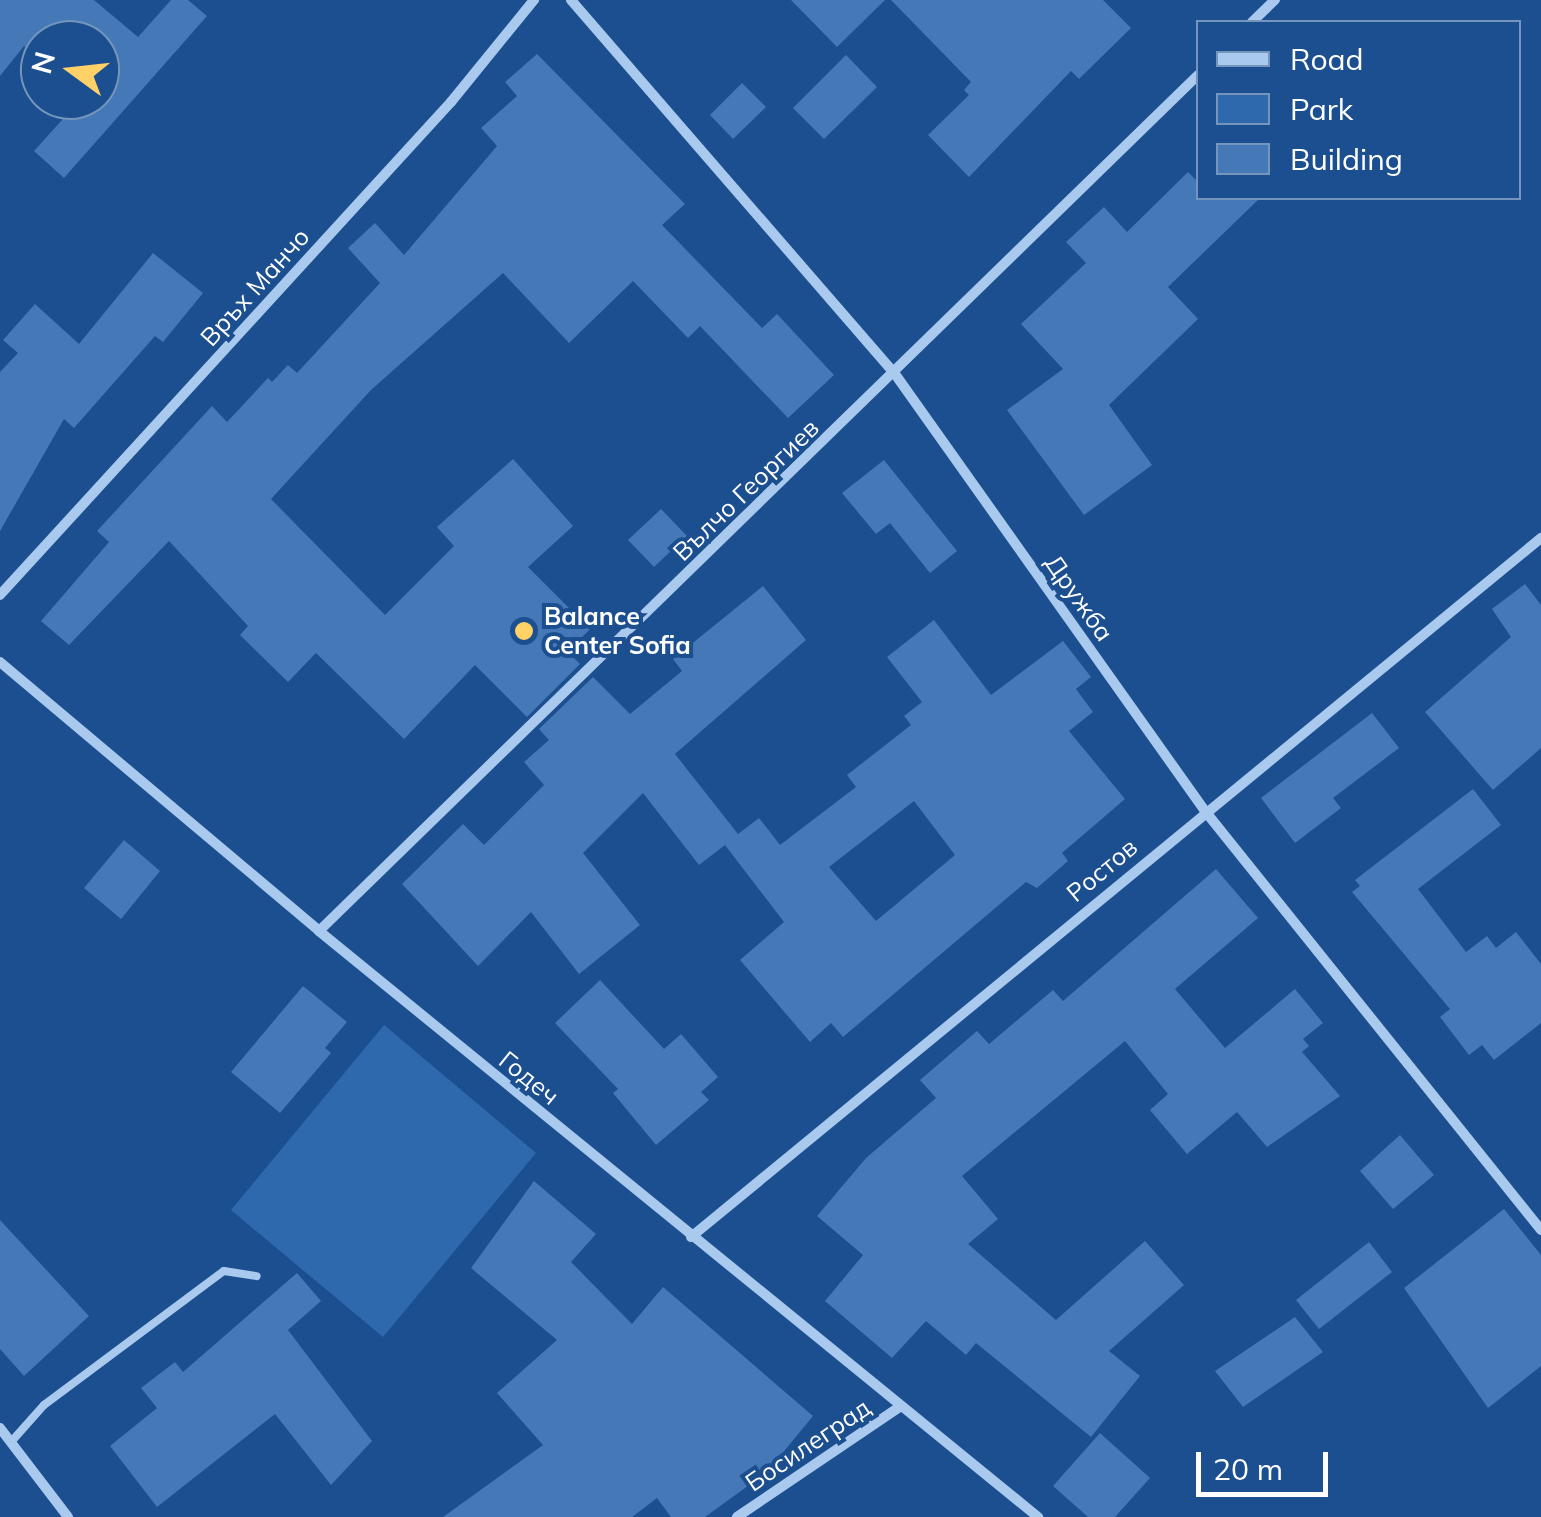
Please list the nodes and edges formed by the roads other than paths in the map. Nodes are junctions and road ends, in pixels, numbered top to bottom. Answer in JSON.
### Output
{"nodes":[{"id":1,"x":534,"y":0,"type":"edge"},
{"id":2,"x":571,"y":0,"type":"edge"},
{"id":3,"x":1275,"y":0,"type":"edge"},
{"id":4,"x":1254,"y":20,"type":"edge"},
{"id":5,"x":1196,"y":78,"type":"edge"},
{"id":6,"x":895,"y":374,"type":"junction"},
{"id":7,"x":1541,"y":538,"type":"edge"},
{"id":8,"x":0,"y":596,"type":"edge"},
{"id":9,"x":0,"y":662,"type":"edge"},
{"id":10,"x":1205,"y":811,"type":"junction"},
{"id":11,"x":318,"y":931,"type":"junction"},
{"id":12,"x":1541,"y":1230,"type":"edge"},
{"id":13,"x":691,"y":1237,"type":"junction"},
{"id":14,"x":258,"y":1276,"type":"dead end"},
{"id":15,"x":901,"y":1406,"type":"junction"},
{"id":16,"x":0,"y":1428,"type":"edge"},
{"id":17,"x":10,"y":1442,"type":"junction"},
{"id":18,"x":68,"y":1517,"type":"edge"},
{"id":19,"x":737,"y":1517,"type":"edge"},
{"id":20,"x":1038,"y":1517,"type":"edge"}],
"edges":[{"from":1,"to":8,"type":"street","name":"Връх Манчо"},
{"from":2,"to":6,"type":"street","name":"Дружба"},
{"from":3,"to":4,"type":"street"},
{"from":5,"to":6,"type":"street","name":"Вълчо Георгиев"},
{"from":6,"to":10,"type":"street","name":"Дружба"},
{"from":6,"to":11,"type":"street","name":"Вълчо Георгиев"},
{"from":7,"to":10,"type":"street","name":"Ростов"},
{"from":9,"to":11,"type":"street","name":"Годеч"},
{"from":10,"to":12,"type":"street","name":"Дружба"},
{"from":10,"to":13,"type":"street","name":"Ростов"},
{"from":11,"to":13,"type":"street","name":"Годеч"},
{"from":13,"to":15,"type":"street","name":"Годеч"},
{"from":14,"to":17,"type":"lane"},
{"from":15,"to":19,"type":"street","name":"Босилеград"},
{"from":15,"to":20,"type":"street","name":"Годеч"},
{"from":16,"to":17,"type":"street"},
{"from":17,"to":18,"type":"street"}]}
